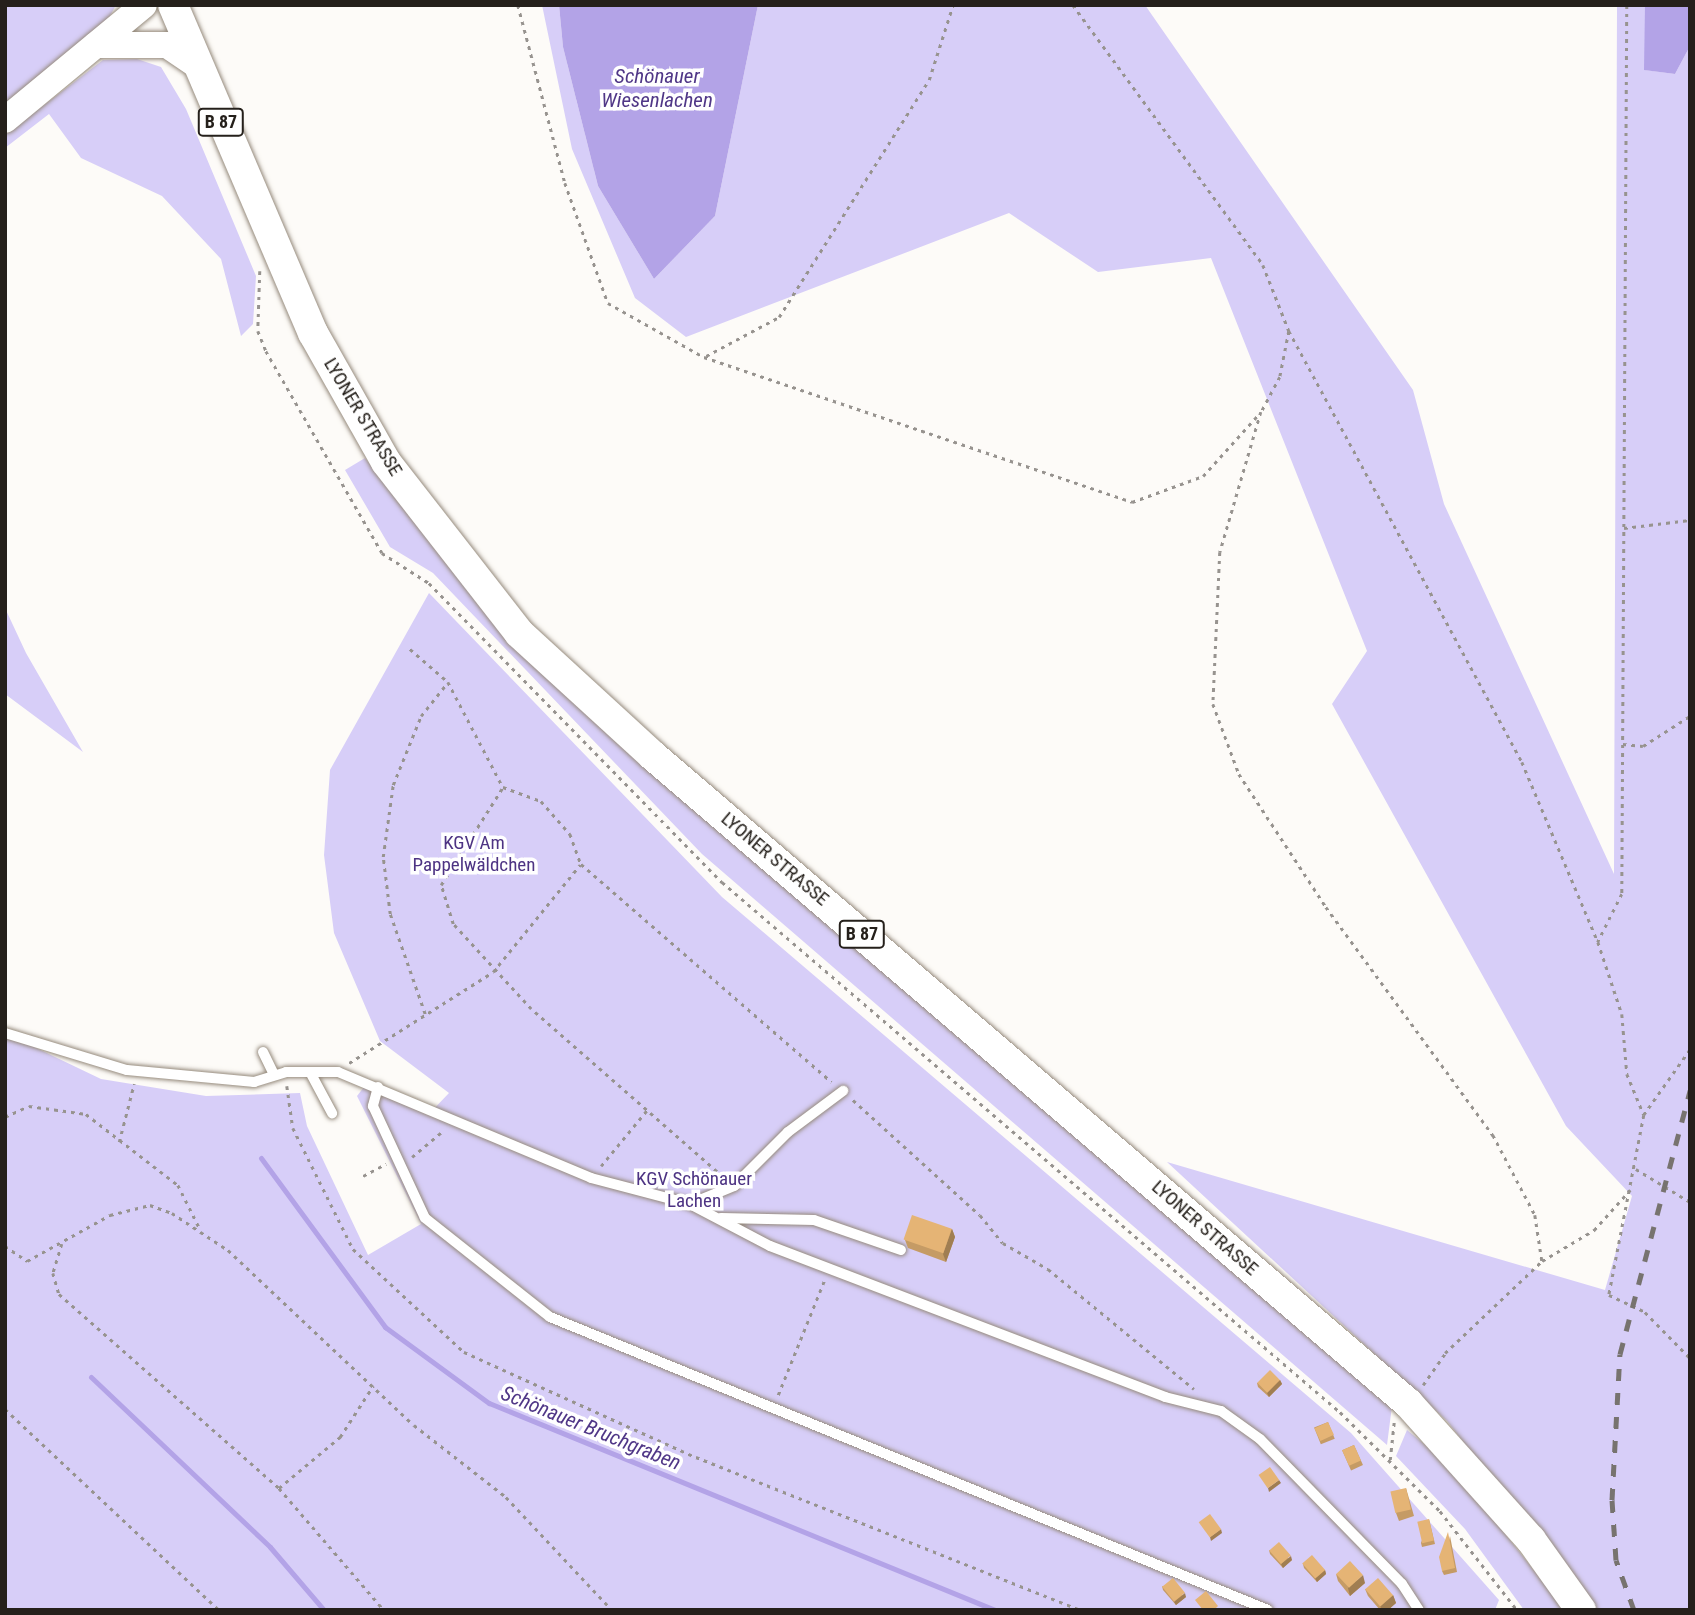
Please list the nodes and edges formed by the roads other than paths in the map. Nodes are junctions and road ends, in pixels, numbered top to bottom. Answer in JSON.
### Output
{"nodes":[{"id":1,"x":144,"y":5,"type":"edge"},
{"id":2,"x":173,"y":5,"type":"edge"},
{"id":3,"x":96,"y":45,"type":"junction"},
{"id":4,"x":197,"y":65,"type":"junction"},
{"id":5,"x":5,"y":120,"type":"edge"},
{"id":6,"x":5,"y":1033,"type":"edge"},
{"id":7,"x":262,"y":1052,"type":"dead end"},
{"id":8,"x":310,"y":1072,"type":"junction"},
{"id":9,"x":274,"y":1075,"type":"junction"},
{"id":10,"x":379,"y":1087,"type":"junction"},
{"id":11,"x":844,"y":1091,"type":"road end"},
{"id":12,"x":332,"y":1113,"type":"dead end"},
{"id":13,"x":690,"y":1204,"type":"junction"},
{"id":14,"x":719,"y":1218,"type":"junction"},
{"id":15,"x":901,"y":1250,"type":"dead end"},
{"id":16,"x":1268,"y":1610,"type":"edge"},
{"id":17,"x":1419,"y":1610,"type":"edge"},
{"id":18,"x":1581,"y":1610,"type":"edge"}],
"edges":[{"from":1,"to":3,"type":"street"},
{"from":2,"to":4,"type":"main road","name":"LYONER STRASSE","number":"B 87"},
{"from":3,"to":4,"type":"street"},
{"from":3,"to":5,"type":"street"},
{"from":4,"to":18,"type":"main road","name":"LYONER STRASSE","number":"B 87"},
{"from":6,"to":9,"type":"lane"},
{"from":7,"to":9,"type":"lane"},
{"from":8,"to":9,"type":"lane"},
{"from":8,"to":10,"type":"lane"},
{"from":8,"to":12,"type":"lane"},
{"from":10,"to":13,"type":"lane"},
{"from":10,"to":16,"type":"lane"},
{"from":11,"to":13,"type":"lane"},
{"from":13,"to":14,"type":"lane"},
{"from":14,"to":15,"type":"lane"},
{"from":14,"to":17,"type":"lane"}]}
